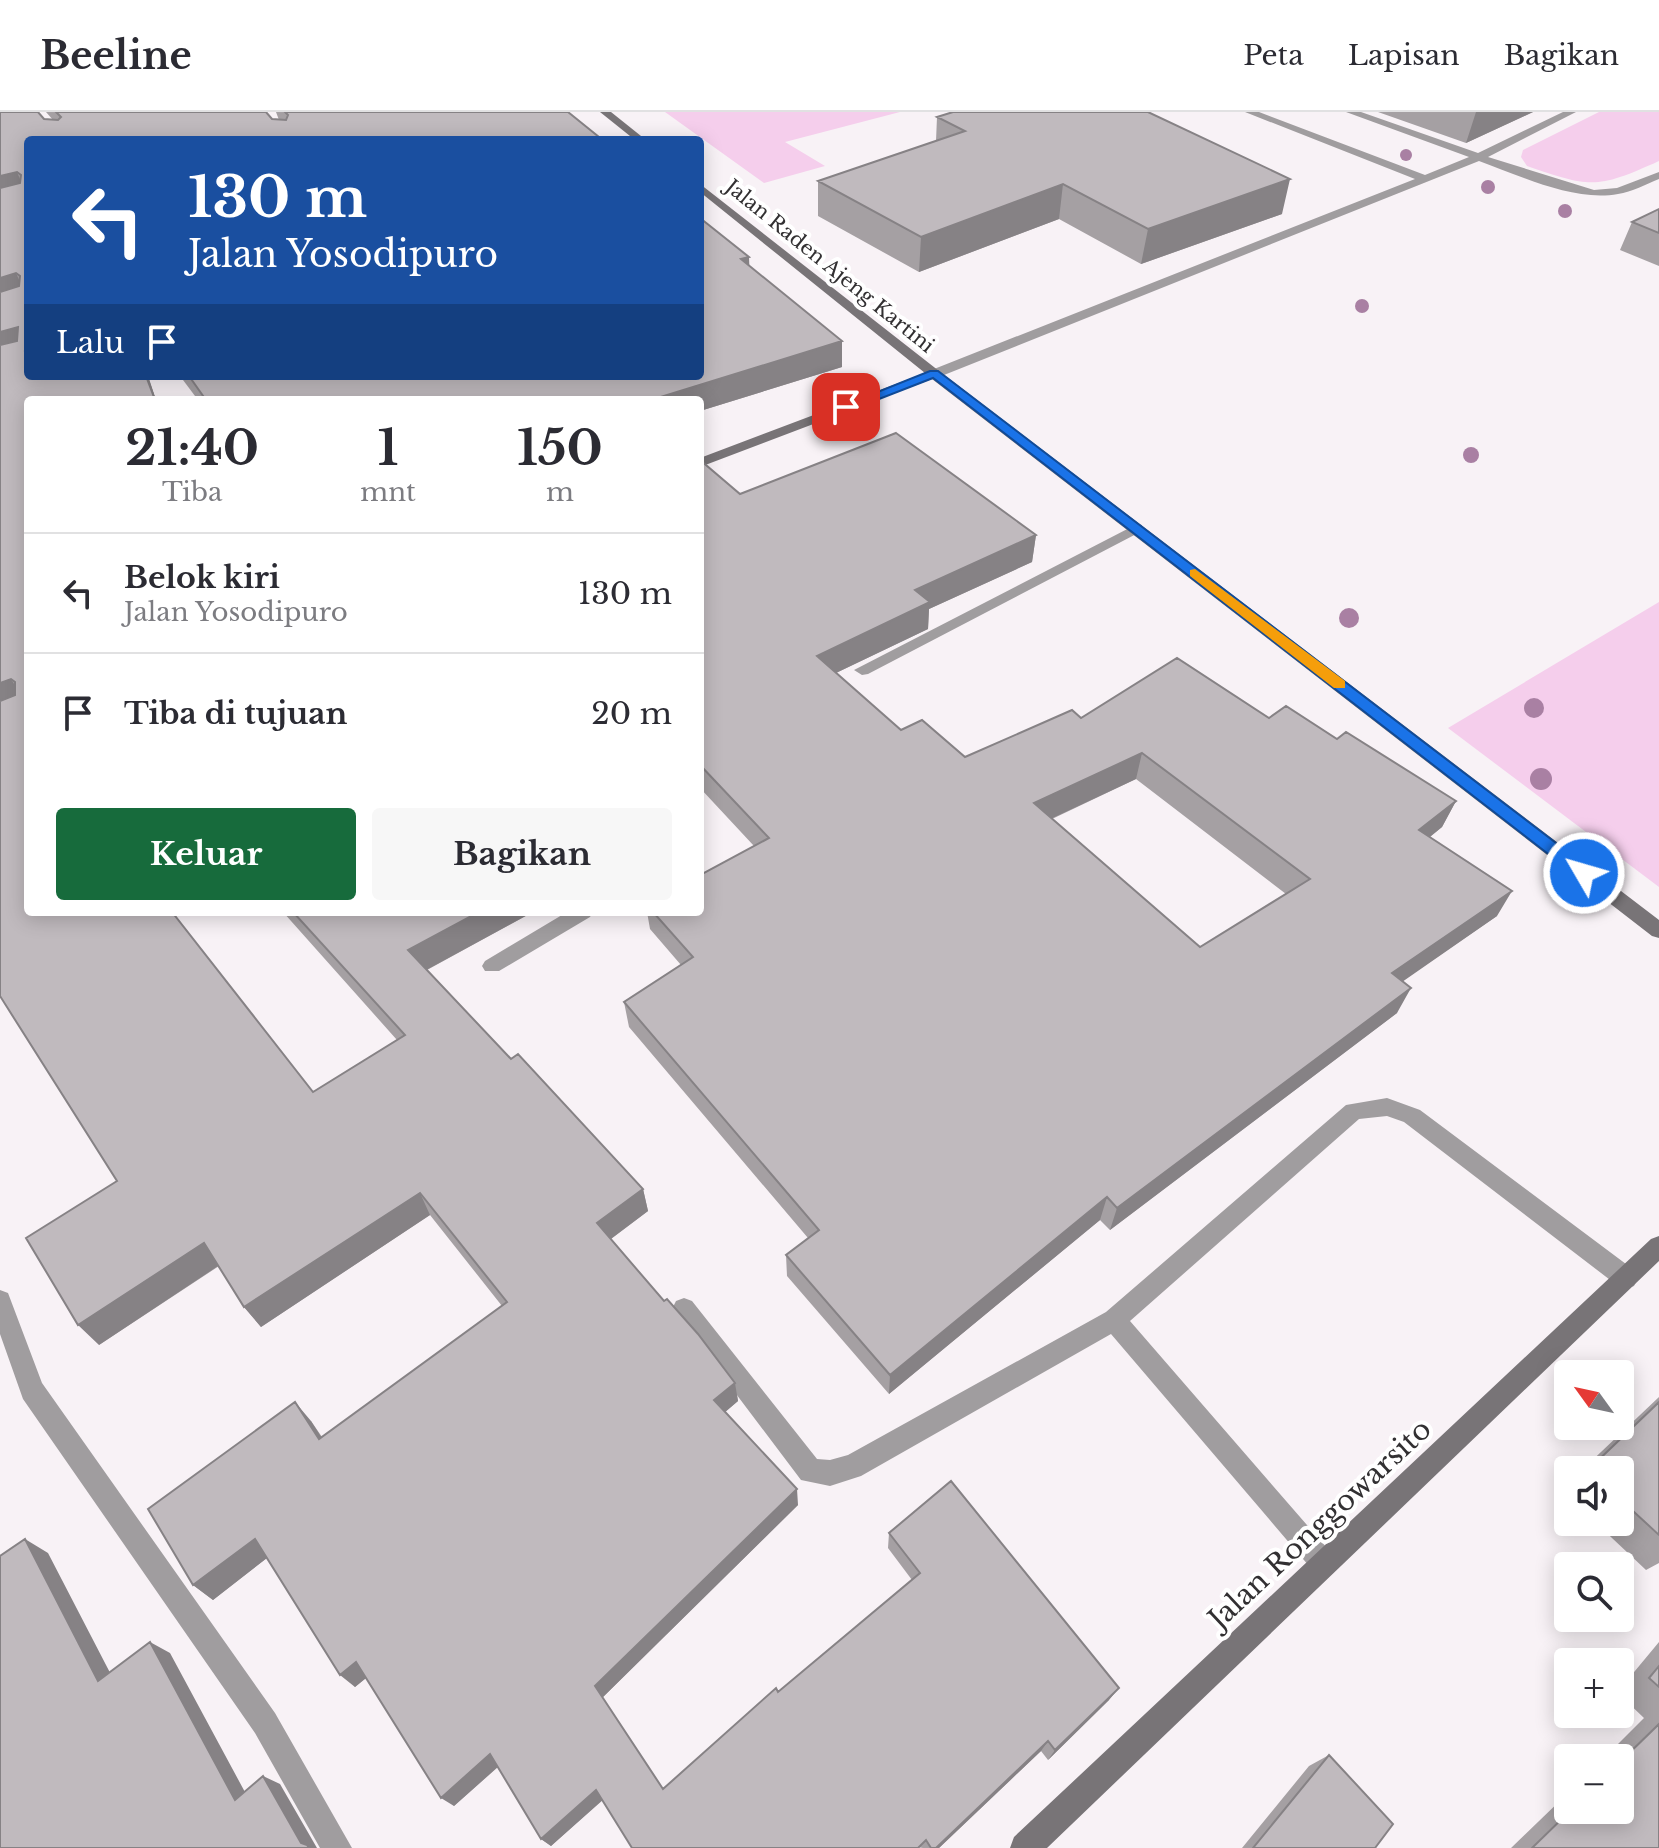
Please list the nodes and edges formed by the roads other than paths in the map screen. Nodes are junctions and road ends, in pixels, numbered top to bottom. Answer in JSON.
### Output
{"nodes":[{"id":1,"x":605,"y":112,"type":"edge"},
{"id":2,"x":1250,"y":112,"type":"edge"},
{"id":3,"x":1351,"y":112,"type":"edge"},
{"id":4,"x":1571,"y":112,"type":"edge"},
{"id":5,"x":636,"y":136,"type":"edge"},
{"id":6,"x":1479,"y":157,"type":"junction"},
{"id":7,"x":1659,"y":175,"type":"edge"},
{"id":8,"x":1426,"y":179,"type":"junction"},
{"id":9,"x":704,"y":190,"type":"edge"},
{"id":10,"x":934,"y":374,"type":"junction"},
{"id":11,"x":704,"y":461,"type":"edge"},
{"id":12,"x":1137,"y":528,"type":"junction"},
{"id":13,"x":862,"y":670,"type":"edge"},
{"id":14,"x":576,"y":916,"type":"edge"},
{"id":15,"x":1659,"y":931,"type":"edge"},
{"id":16,"x":492,"y":966,"type":"dead end"},
{"id":17,"x":1659,"y":1246,"type":"edge"},
{"id":18,"x":1626,"y":1278,"type":"junction"},
{"id":19,"x":0,"y":1301,"type":"edge"},
{"id":20,"x":684,"y":1309,"type":"dead end"},
{"id":21,"x":1114,"y":1320,"type":"junction"},
{"id":22,"x":1324,"y":1564,"type":"junction"},
{"id":23,"x":337,"y":1848,"type":"edge"},
{"id":24,"x":1025,"y":1848,"type":"edge"}],
"edges":[{"from":1,"to":5,"type":"main road"},
{"from":2,"to":8,"type":"street"},
{"from":3,"to":6,"type":"street"},
{"from":4,"to":6,"type":"street"},
{"from":6,"to":7,"type":"street"},
{"from":6,"to":8,"type":"street"},
{"from":8,"to":10,"type":"street"},
{"from":9,"to":10,"type":"main road","name":"Jalan Raden Ajeng Kartini"},
{"from":10,"to":11,"type":"main road"},
{"from":10,"to":12,"type":"main road","name":"Jalan Raden Ajeng Kartini"},
{"from":12,"to":13,"type":"street"},
{"from":12,"to":15,"type":"main road","name":"Jalan Raden Ajeng Kartini"},
{"from":14,"to":16,"type":"street"},
{"from":17,"to":18,"type":"main road","name":"Jalan Ronggowarsito"},
{"from":18,"to":21,"type":"street"},
{"from":18,"to":22,"type":"main road","name":"Jalan Ronggowarsito"},
{"from":19,"to":23,"type":"street"},
{"from":20,"to":21,"type":"street"},
{"from":21,"to":22,"type":"street"},
{"from":22,"to":24,"type":"main road","name":"Jalan Ronggowarsito"}]}
